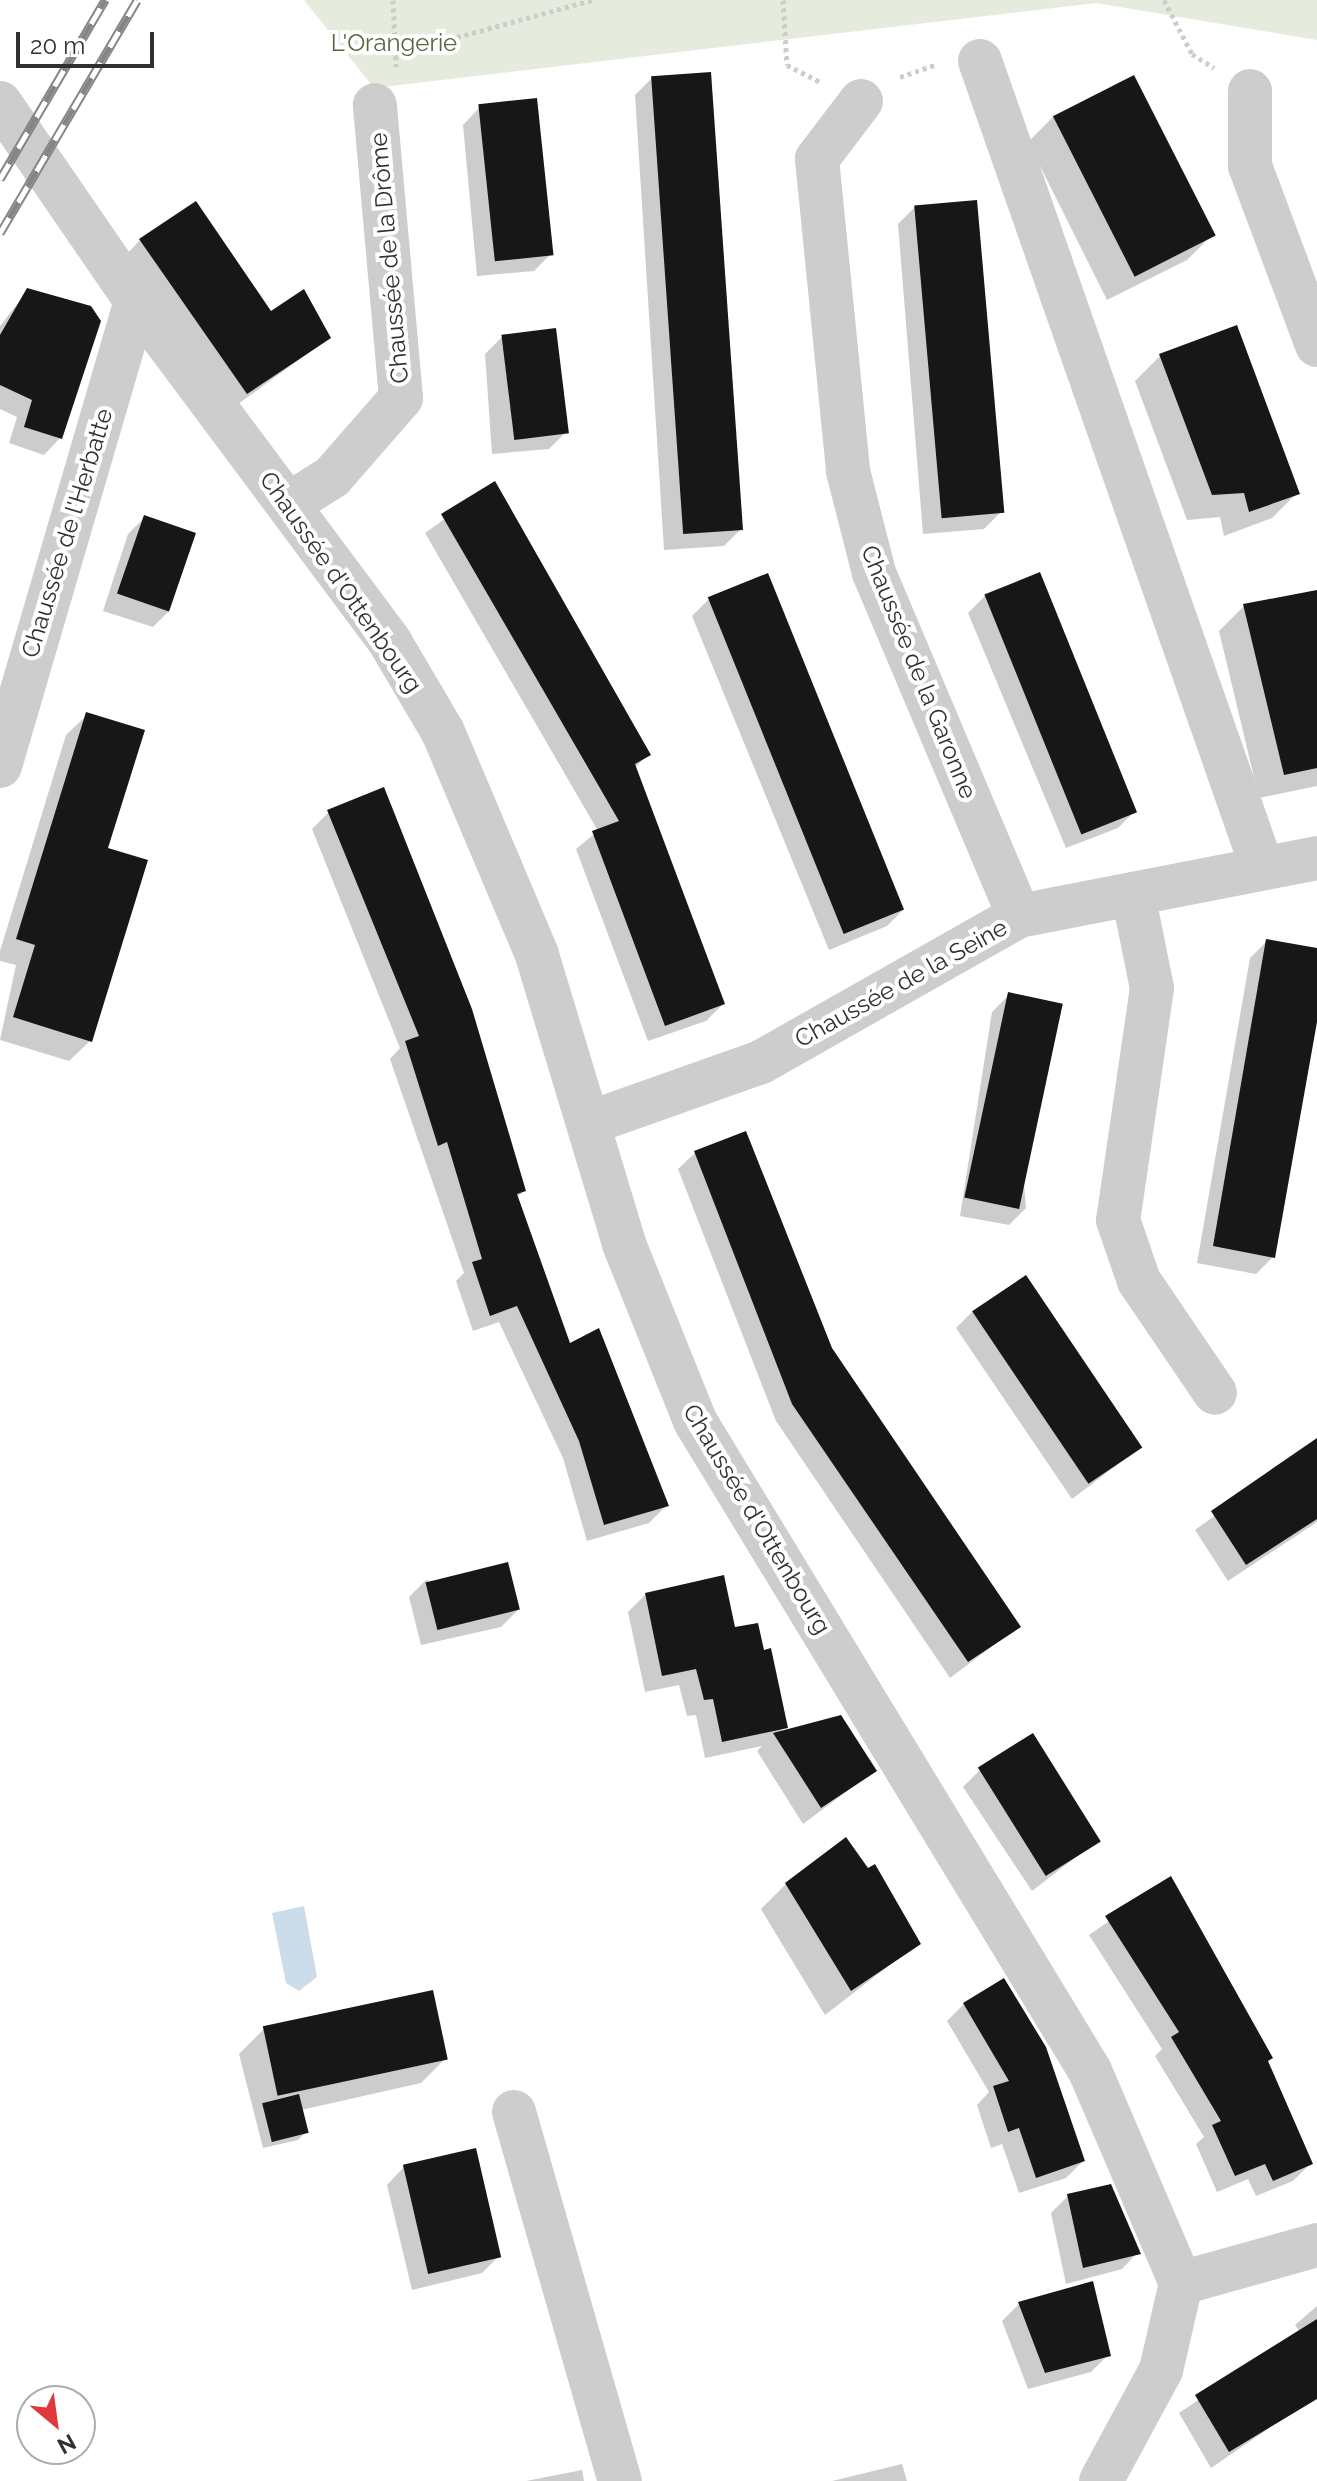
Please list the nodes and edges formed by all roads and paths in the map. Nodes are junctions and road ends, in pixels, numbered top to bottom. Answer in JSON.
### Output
{"nodes":[{"id":1,"x":393,"y":0,"type":"edge"},
{"id":2,"x":592,"y":0,"type":"edge"},
{"id":3,"x":783,"y":0,"type":"edge"},
{"id":4,"x":1164,"y":0,"type":"edge"},
{"id":5,"x":395,"y":54,"type":"junction"},
{"id":6,"x":980,"y":61,"type":"joint"},
{"id":7,"x":1250,"y":91,"type":"joint"},
{"id":8,"x":861,"y":101,"type":"junction"},
{"id":9,"x":0,"y":103,"type":"edge"},
{"id":10,"x":375,"y":105,"type":"joint"},
{"id":11,"x":136,"y":301,"type":"junction"},
{"id":12,"x":1317,"y":345,"type":"edge"},
{"id":13,"x":289,"y":504,"type":"junction"},
{"id":14,"x":0,"y":766,"type":"edge"},
{"id":15,"x":1317,"y":858,"type":"edge"},
{"id":16,"x":1262,"y":867,"type":"junction"},
{"id":17,"x":1133,"y":894,"type":"junction"},
{"id":18,"x":1019,"y":916,"type":"junction"},
{"id":19,"x":589,"y":1123,"type":"junction"},
{"id":20,"x":1215,"y":1393,"type":"dead end"},
{"id":21,"x":514,"y":2112,"type":"dead end"},
{"id":22,"x":1317,"y":2245,"type":"edge"},
{"id":23,"x":1181,"y":2283,"type":"junction"},
{"id":24,"x":620,"y":2481,"type":"edge"},
{"id":25,"x":1101,"y":2481,"type":"edge"}],
"edges":[{"from":1,"to":5,"type":"path"},
{"from":2,"to":5,"type":"path"},
{"from":3,"to":8,"type":"path"},
{"from":4,"to":7,"type":"path"},
{"from":5,"to":10,"type":"path"},
{"from":6,"to":8,"type":"path"},
{"from":6,"to":16,"type":"street"},
{"from":7,"to":12,"type":"street"},
{"from":8,"to":18,"type":"street","name":"Chaussée de la Garonne"},
{"from":9,"to":11,"type":"street","name":"Chaussée d'Ottenbourg"},
{"from":10,"to":13,"type":"street","name":"Chaussée de la Drôme"},
{"from":11,"to":13,"type":"street","name":"Chaussée d'Ottenbourg"},
{"from":11,"to":14,"type":"street","name":"Chaussée de l'Herbatte"},
{"from":13,"to":19,"type":"street","name":"Chaussée d'Ottenbourg"},
{"from":15,"to":16,"type":"street","name":"Chaussée de la Seine"},
{"from":16,"to":17,"type":"street","name":"Chaussée de la Seine"},
{"from":17,"to":18,"type":"street","name":"Chaussée de la Seine"},
{"from":17,"to":20,"type":"street"},
{"from":18,"to":19,"type":"street","name":"Chaussée de la Seine"},
{"from":19,"to":23,"type":"street","name":"Chaussée d'Ottenbourg"},
{"from":21,"to":24,"type":"street"},
{"from":22,"to":23,"type":"street"},
{"from":23,"to":25,"type":"street"}]}
